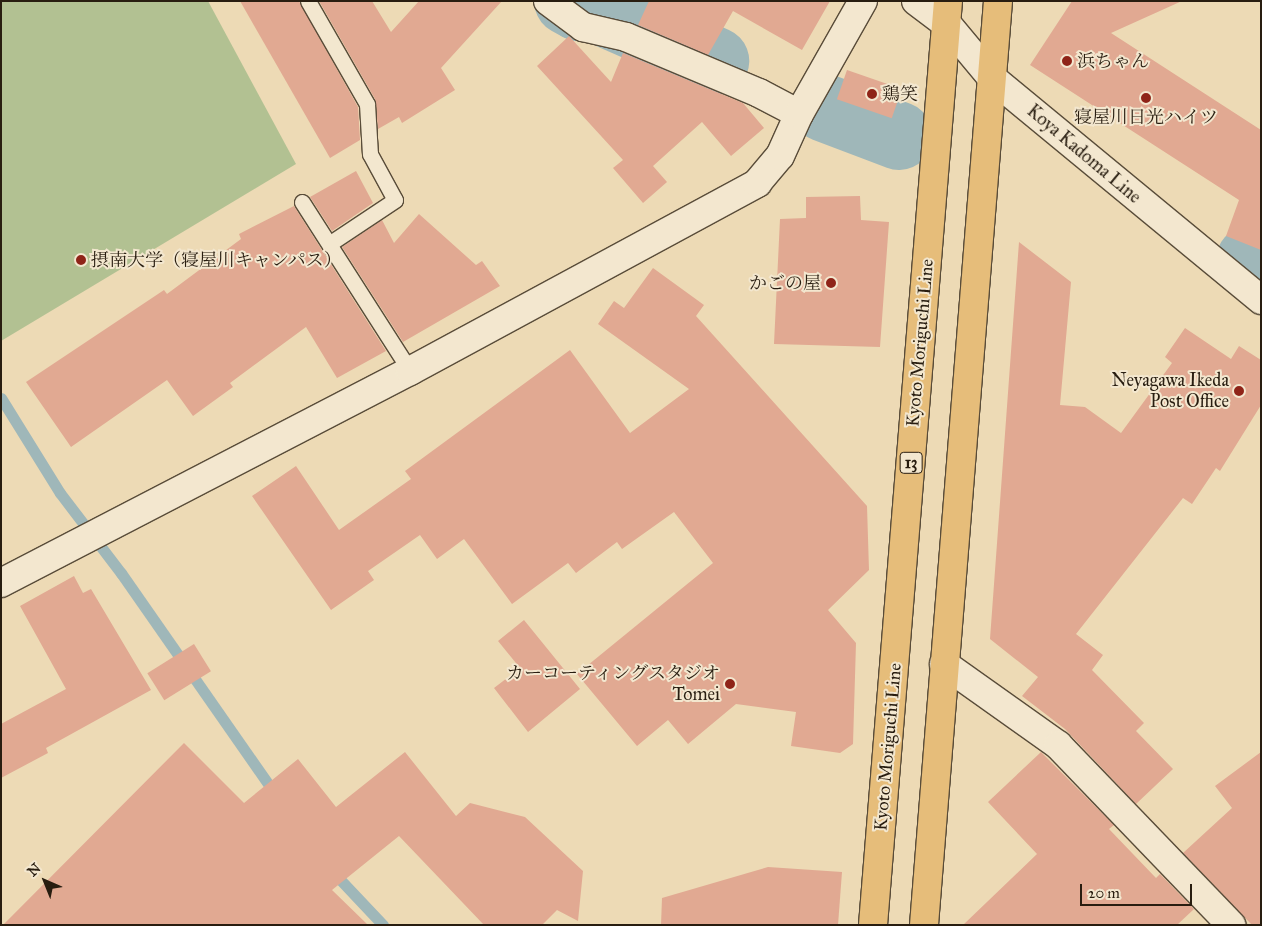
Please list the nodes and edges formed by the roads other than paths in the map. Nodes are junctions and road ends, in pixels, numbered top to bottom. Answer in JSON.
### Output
{"nodes":[{"id":1,"x":308,"y":1,"type":"edge"},
{"id":2,"x":548,"y":1,"type":"edge"},
{"id":3,"x":863,"y":1,"type":"edge"},
{"id":4,"x":916,"y":1,"type":"edge"},
{"id":5,"x":998,"y":1,"type":"edge"},
{"id":6,"x":947,"y":13,"type":"edge"},
{"id":7,"x":992,"y":78,"type":"junction"},
{"id":8,"x":799,"y":114,"type":"junction"},
{"id":9,"x":302,"y":202,"type":"dead end"},
{"id":10,"x":330,"y":244,"type":"junction"},
{"id":11,"x":1261,"y":300,"type":"edge"},
{"id":12,"x":410,"y":371,"type":"junction"},
{"id":13,"x":1,"y":583,"type":"edge"},
{"id":14,"x":944,"y":664,"type":"junction"},
{"id":15,"x":873,"y":925,"type":"edge"},
{"id":16,"x":924,"y":925,"type":"edge"},
{"id":17,"x":1230,"y":925,"type":"edge"}],
"edges":[{"from":1,"to":10,"type":"lane"},
{"from":2,"to":8,"type":"street"},
{"from":3,"to":8,"type":"street"},
{"from":4,"to":6,"type":"street","name":"Koya Kadoma Line"},
{"from":5,"to":7,"type":"main road"},
{"from":6,"to":7,"type":"street","name":"Koya Kadoma Line"},
{"from":6,"to":15,"type":"main road","name":"Kyoto Moriguchi Line","number":"13"},
{"from":7,"to":11,"type":"street","name":"Koya Kadoma Line"},
{"from":7,"to":14,"type":"main road"},
{"from":8,"to":12,"type":"street"},
{"from":9,"to":10,"type":"lane"},
{"from":10,"to":12,"type":"lane"},
{"from":12,"to":13,"type":"street"},
{"from":14,"to":16,"type":"main road"},
{"from":14,"to":17,"type":"street"}]}
